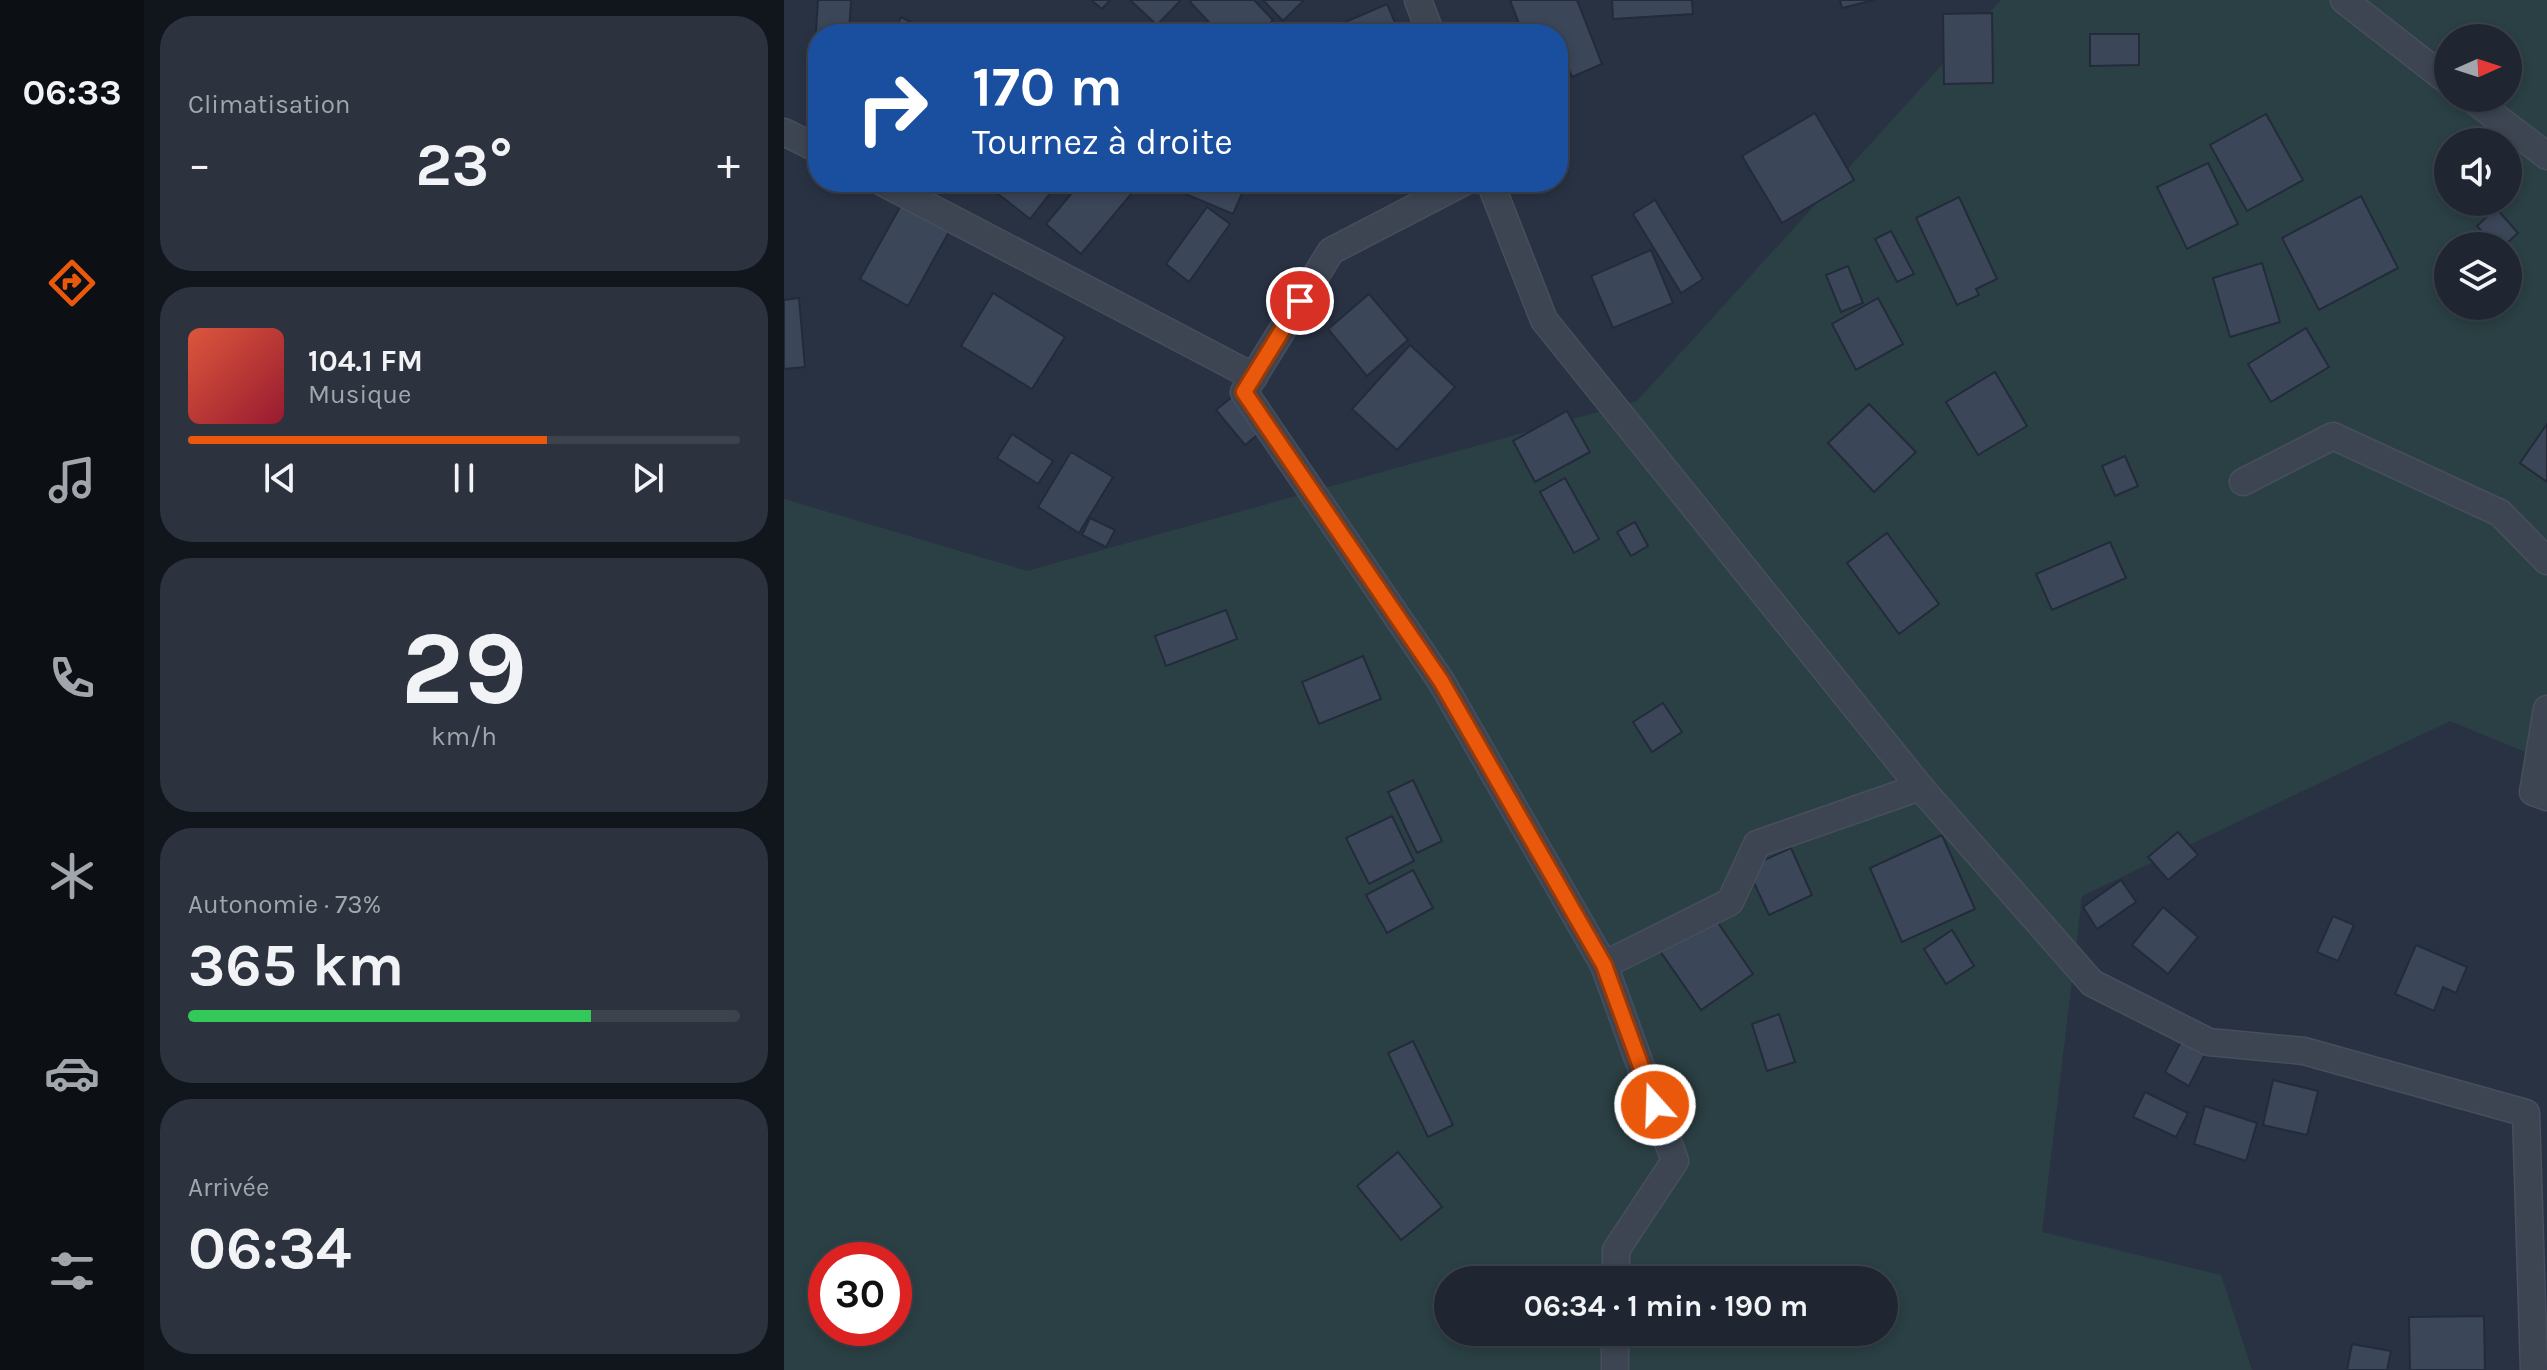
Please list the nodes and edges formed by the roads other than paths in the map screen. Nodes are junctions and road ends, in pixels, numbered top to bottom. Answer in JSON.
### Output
{"nodes":[{"id":1,"x":1418,"y":0,"type":"edge"},
{"id":2,"x":2344,"y":0,"type":"edge"},
{"id":3,"x":1427,"y":24,"type":"edge"},
{"id":4,"x":2434,"y":70,"type":"edge"},
{"id":5,"x":2489,"y":112,"type":"edge"},
{"id":6,"x":784,"y":132,"type":"edge"},
{"id":7,"x":808,"y":144,"type":"edge"},
{"id":8,"x":2547,"y":156,"type":"edge"},
{"id":9,"x":901,"y":192,"type":"edge"},
{"id":10,"x":1445,"y":192,"type":"edge"},
{"id":11,"x":1494,"y":192,"type":"edge"},
{"id":12,"x":1254,"y":377,"type":"junction"},
{"id":13,"x":2243,"y":482,"type":"dead end"},
{"id":14,"x":2547,"y":561,"type":"edge"},
{"id":15,"x":2547,"y":709,"type":"edge"},
{"id":16,"x":1920,"y":787,"type":"junction"},
{"id":17,"x":2547,"y":797,"type":"edge"},
{"id":18,"x":1604,"y":965,"type":"junction"},
{"id":19,"x":1616,"y":1266,"type":"edge"},
{"id":20,"x":1615,"y":1346,"type":"edge"},
{"id":21,"x":1615,"y":1370,"type":"edge"},
{"id":22,"x":2534,"y":1370,"type":"edge"}],
"edges":[{"from":1,"to":3,"type":"street"},
{"from":2,"to":4,"type":"street"},
{"from":5,"to":8,"type":"street"},
{"from":6,"to":7,"type":"street"},
{"from":9,"to":12,"type":"street"},
{"from":10,"to":12,"type":"street"},
{"from":11,"to":16,"type":"street"},
{"from":12,"to":18,"type":"street"},
{"from":13,"to":14,"type":"street"},
{"from":15,"to":17,"type":"street"},
{"from":16,"to":18,"type":"street"},
{"from":16,"to":22,"type":"street"},
{"from":18,"to":19,"type":"street"},
{"from":20,"to":21,"type":"street"}]}
